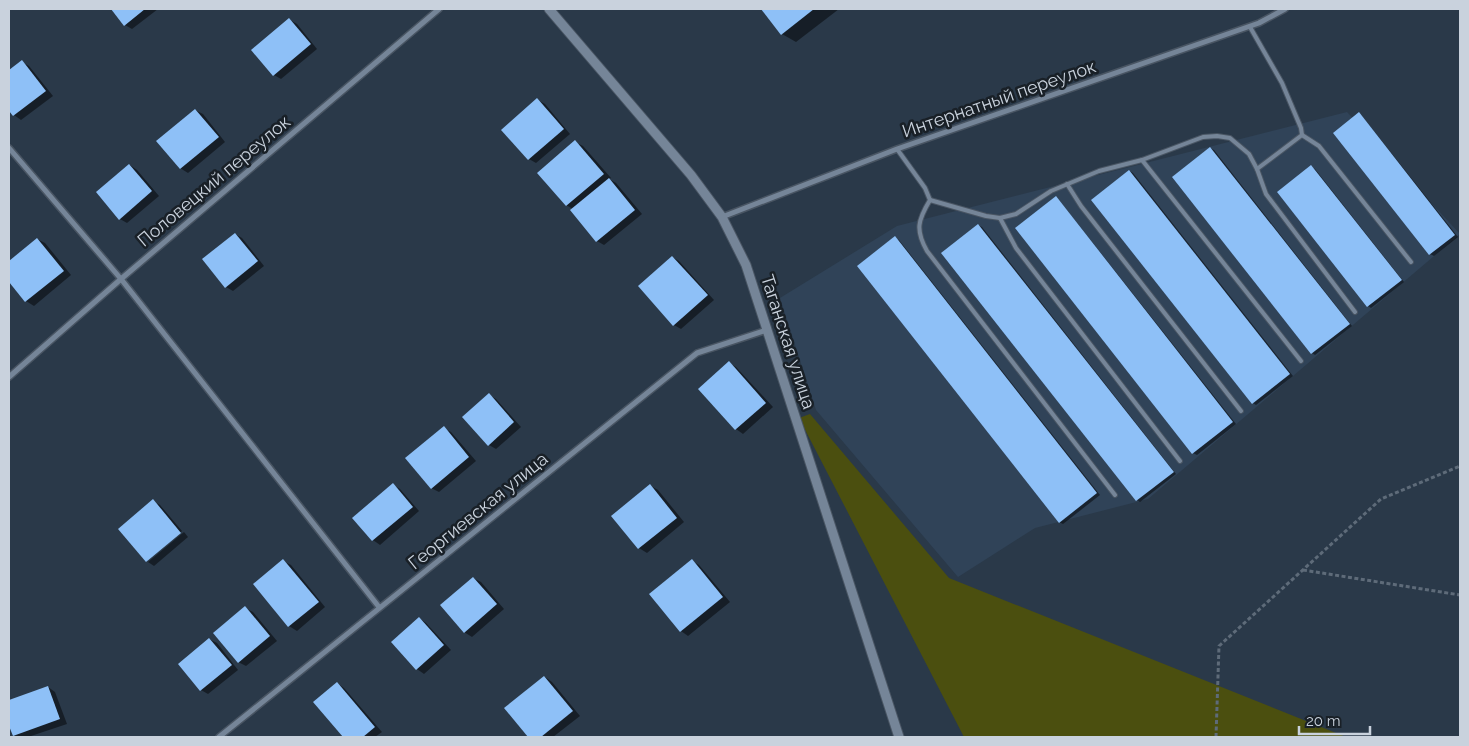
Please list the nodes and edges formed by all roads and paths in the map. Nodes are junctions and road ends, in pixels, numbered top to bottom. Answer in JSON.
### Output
{"nodes":[{"id":1,"x":439,"y":9,"type":"edge"},
{"id":2,"x":549,"y":9,"type":"edge"},
{"id":3,"x":1285,"y":9,"type":"edge"},
{"id":4,"x":1250,"y":27,"type":"junction"},
{"id":5,"x":1302,"y":135,"type":"junction"},
{"id":6,"x":9,"y":148,"type":"edge"},
{"id":7,"x":897,"y":149,"type":"junction"},
{"id":8,"x":1142,"y":160,"type":"junction"},
{"id":9,"x":1257,"y":169,"type":"junction"},
{"id":10,"x":1067,"y":184,"type":"junction"},
{"id":11,"x":930,"y":200,"type":"junction"},
{"id":12,"x":722,"y":217,"type":"junction"},
{"id":13,"x":1000,"y":218,"type":"junction"},
{"id":14,"x":1411,"y":262,"type":"dead end"},
{"id":15,"x":121,"y":279,"type":"junction"},
{"id":16,"x":1356,"y":312,"type":"dead end"},
{"id":17,"x":767,"y":330,"type":"junction"},
{"id":18,"x":1301,"y":361,"type":"dead end"},
{"id":19,"x":9,"y":377,"type":"edge"},
{"id":20,"x":1241,"y":411,"type":"dead end"},
{"id":21,"x":1180,"y":461,"type":"dead end"},
{"id":22,"x":1460,"y":466,"type":"edge"},
{"id":23,"x":1115,"y":495,"type":"dead end"},
{"id":24,"x":1302,"y":570,"type":"junction"},
{"id":25,"x":1460,"y":595,"type":"edge"},
{"id":26,"x":379,"y":607,"type":"junction"},
{"id":27,"x":219,"y":737,"type":"edge"},
{"id":28,"x":899,"y":737,"type":"edge"},
{"id":29,"x":1216,"y":737,"type":"edge"}],
"edges":[{"from":1,"to":15,"type":"street","name":"Половецкий переулок"},
{"from":2,"to":12,"type":"street","name":"Таганская улица"},
{"from":3,"to":4,"type":"street","name":"Интернатный переулок"},
{"from":4,"to":5,"type":"lane"},
{"from":4,"to":7,"type":"street","name":"Интернатный переулок"},
{"from":5,"to":9,"type":"lane"},
{"from":5,"to":14,"type":"lane"},
{"from":6,"to":15,"type":"street"},
{"from":7,"to":11,"type":"lane"},
{"from":7,"to":12,"type":"street","name":"Интернатный переулок"},
{"from":8,"to":9,"type":"lane"},
{"from":8,"to":10,"type":"lane"},
{"from":8,"to":18,"type":"lane"},
{"from":9,"to":16,"type":"lane"},
{"from":10,"to":13,"type":"lane"},
{"from":10,"to":20,"type":"lane"},
{"from":11,"to":13,"type":"lane"},
{"from":11,"to":23,"type":"lane"},
{"from":12,"to":17,"type":"street","name":"Таганская улица"},
{"from":13,"to":21,"type":"lane"},
{"from":15,"to":19,"type":"street","name":"Половецкий переулок"},
{"from":15,"to":26,"type":"street"},
{"from":17,"to":26,"type":"street","name":"Георгиевская улица"},
{"from":17,"to":28,"type":"street","name":"Таганская улица"},
{"from":22,"to":24,"type":"path"},
{"from":24,"to":25,"type":"path"},
{"from":24,"to":29,"type":"path"},
{"from":26,"to":27,"type":"street","name":"Георгиевская улица"}]}
